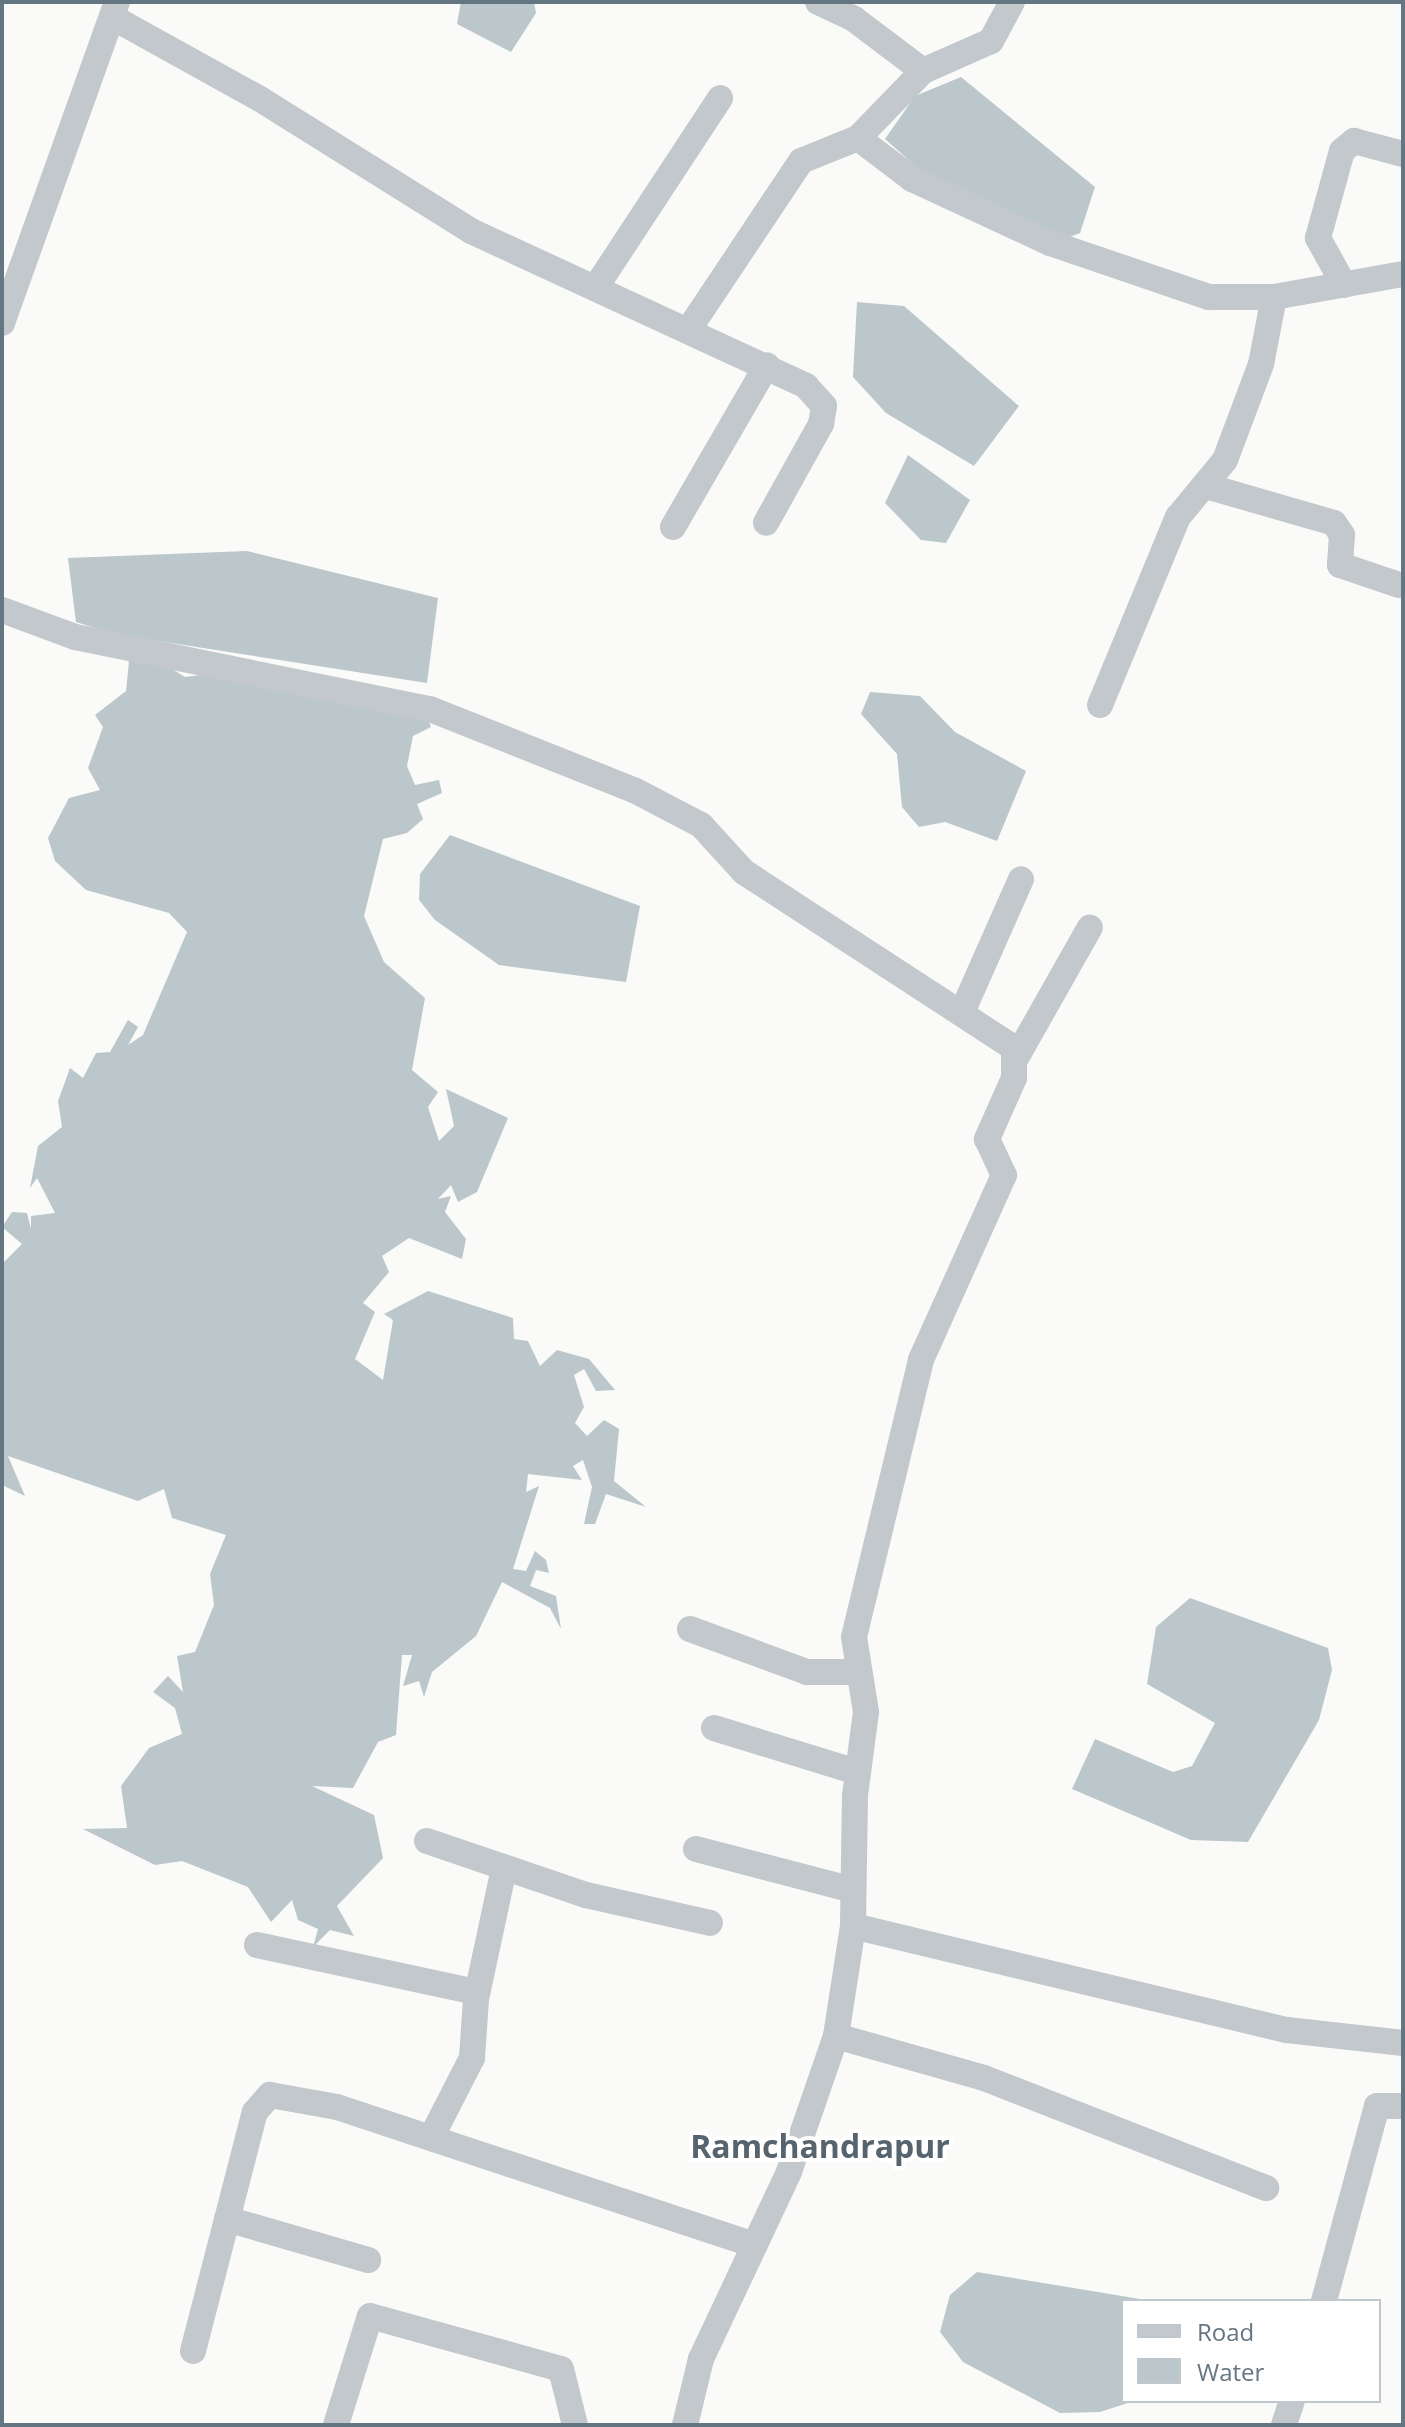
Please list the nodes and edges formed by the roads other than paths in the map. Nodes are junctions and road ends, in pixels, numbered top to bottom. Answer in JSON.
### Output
{"nodes":[{"id":1,"x":818,"y":2,"type":"edge"},
{"id":2,"x":1012,"y":2,"type":"edge"},
{"id":3,"x":114,"y":10,"type":"edge"},
{"id":4,"x":923,"y":71,"type":"junction"},
{"id":5,"x":720,"y":98,"type":"dead end"},
{"id":6,"x":858,"y":138,"type":"junction"},
{"id":7,"x":1403,"y":154,"type":"edge"},
{"id":8,"x":14,"y":254,"type":"edge"},
{"id":9,"x":1403,"y":274,"type":"edge"},
{"id":10,"x":1344,"y":285,"type":"junction"},
{"id":11,"x":596,"y":287,"type":"junction"},
{"id":12,"x":1274,"y":297,"type":"junction"},
{"id":13,"x":2,"y":323,"type":"edge"},
{"id":14,"x":689,"y":329,"type":"junction"},
{"id":15,"x":767,"y":365,"type":"junction"},
{"id":16,"x":1206,"y":486,"type":"junction"},
{"id":17,"x":766,"y":523,"type":"dead end"},
{"id":18,"x":673,"y":527,"type":"dead end"},
{"id":19,"x":1399,"y":585,"type":"dead end"},
{"id":20,"x":2,"y":610,"type":"edge"},
{"id":21,"x":1100,"y":705,"type":"dead end"},
{"id":22,"x":1021,"y":879,"type":"dead end"},
{"id":23,"x":1090,"y":927,"type":"dead end"},
{"id":24,"x":963,"y":1010,"type":"junction"},
{"id":25,"x":1016,"y":1058,"type":"junction"},
{"id":26,"x":690,"y":1629,"type":"dead end"},
{"id":27,"x":859,"y":1672,"type":"junction"},
{"id":28,"x":714,"y":1728,"type":"dead end"},
{"id":29,"x":857,"y":1772,"type":"junction"},
{"id":30,"x":427,"y":1841,"type":"dead end"},
{"id":31,"x":696,"y":1849,"type":"dead end"},
{"id":32,"x":504,"y":1868,"type":"junction"},
{"id":33,"x":853,"y":1890,"type":"junction"},
{"id":34,"x":710,"y":1923,"type":"dead end"},
{"id":35,"x":853,"y":1926,"type":"junction"},
{"id":36,"x":257,"y":1945,"type":"dead end"},
{"id":37,"x":477,"y":1992,"type":"junction"},
{"id":38,"x":836,"y":2036,"type":"junction"},
{"id":39,"x":1403,"y":2043,"type":"edge"},
{"id":40,"x":1403,"y":2106,"type":"edge"},
{"id":41,"x":431,"y":2138,"type":"junction"},
{"id":42,"x":1266,"y":2188,"type":"dead end"},
{"id":43,"x":227,"y":2219,"type":"junction"},
{"id":44,"x":755,"y":2245,"type":"junction"},
{"id":45,"x":368,"y":2260,"type":"dead end"},
{"id":46,"x":1325,"y":2299,"type":"edge"},
{"id":47,"x":193,"y":2351,"type":"dead end"},
{"id":48,"x":1291,"y":2403,"type":"edge"},
{"id":49,"x":336,"y":2425,"type":"edge"},
{"id":50,"x":575,"y":2425,"type":"edge"},
{"id":51,"x":685,"y":2425,"type":"edge"},
{"id":52,"x":1284,"y":2425,"type":"edge"}],
"edges":[{"from":1,"to":4,"type":"street"},
{"from":2,"to":4,"type":"street"},
{"from":3,"to":8,"type":"street"},
{"from":3,"to":11,"type":"street"},
{"from":4,"to":6,"type":"street"},
{"from":5,"to":11,"type":"street"},
{"from":6,"to":12,"type":"street"},
{"from":6,"to":14,"type":"street"},
{"from":7,"to":10,"type":"street"},
{"from":8,"to":13,"type":"street"},
{"from":9,"to":10,"type":"street"},
{"from":10,"to":12,"type":"street"},
{"from":11,"to":14,"type":"street"},
{"from":12,"to":16,"type":"street"},
{"from":14,"to":15,"type":"street"},
{"from":15,"to":17,"type":"street"},
{"from":15,"to":18,"type":"street"},
{"from":16,"to":19,"type":"street"},
{"from":16,"to":21,"type":"street"},
{"from":20,"to":24,"type":"street"},
{"from":22,"to":24,"type":"street"},
{"from":23,"to":25,"type":"street"},
{"from":24,"to":25,"type":"street"},
{"from":25,"to":27,"type":"street"},
{"from":26,"to":27,"type":"street"},
{"from":27,"to":29,"type":"street"},
{"from":28,"to":29,"type":"street"},
{"from":29,"to":33,"type":"street"},
{"from":30,"to":32,"type":"street"},
{"from":31,"to":33,"type":"street"},
{"from":32,"to":34,"type":"street"},
{"from":32,"to":37,"type":"street"},
{"from":33,"to":35,"type":"street"},
{"from":35,"to":38,"type":"street"},
{"from":35,"to":39,"type":"street"},
{"from":36,"to":37,"type":"street"},
{"from":37,"to":41,"type":"street"},
{"from":38,"to":42,"type":"street"},
{"from":38,"to":44,"type":"street"},
{"from":40,"to":46,"type":"street"},
{"from":41,"to":43,"type":"street"},
{"from":41,"to":44,"type":"street"},
{"from":43,"to":45,"type":"street"},
{"from":43,"to":47,"type":"street"},
{"from":44,"to":51,"type":"street"},
{"from":48,"to":52,"type":"street"},
{"from":49,"to":50,"type":"street"}]}
